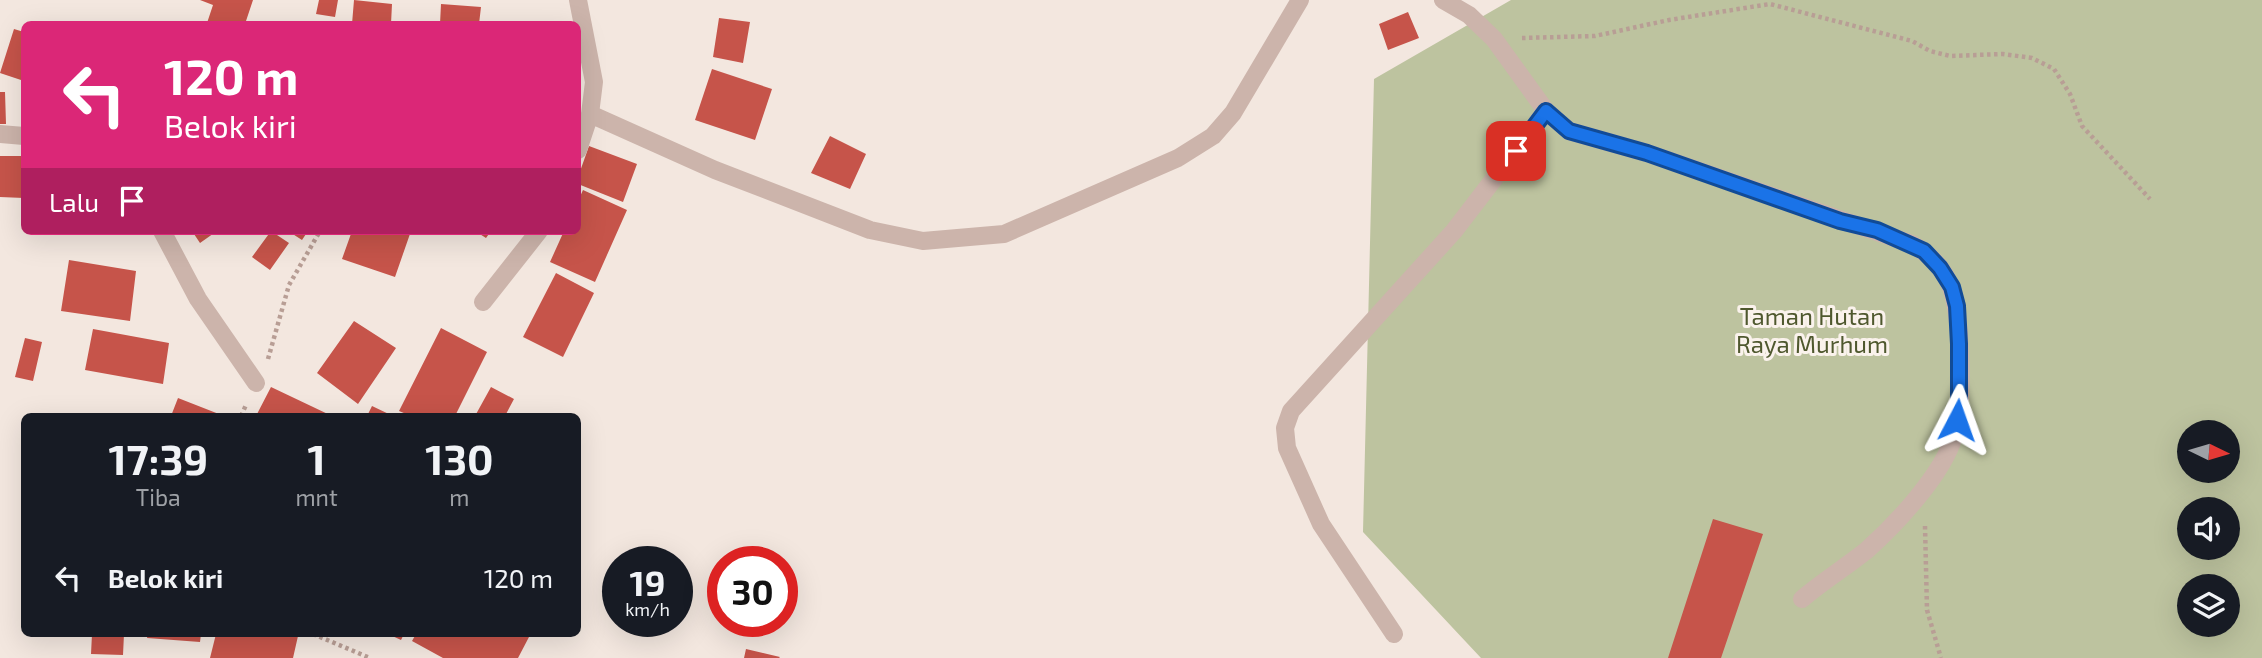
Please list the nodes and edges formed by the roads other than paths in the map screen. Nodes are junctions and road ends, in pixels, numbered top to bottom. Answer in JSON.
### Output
{"nodes":[{"id":1,"x":578,"y":0,"type":"edge"},
{"id":2,"x":1300,"y":0,"type":"edge"},
{"id":3,"x":1443,"y":0,"type":"edge"},
{"id":4,"x":1546,"y":111,"type":"junction"},
{"id":5,"x":590,"y":114,"type":"junction"},
{"id":6,"x":0,"y":134,"type":"edge"},
{"id":7,"x":21,"y":136,"type":"edge"},
{"id":8,"x":581,"y":141,"type":"edge"},
{"id":9,"x":164,"y":235,"type":"edge"},
{"id":10,"x":537,"y":235,"type":"edge"},
{"id":11,"x":483,"y":302,"type":"dead end"},
{"id":12,"x":256,"y":383,"type":"road end"},
{"id":13,"x":1802,"y":599,"type":"dead end"},
{"id":14,"x":1394,"y":634,"type":"dead end"}],
"edges":[{"from":1,"to":5,"type":"street"},
{"from":2,"to":5,"type":"street"},
{"from":3,"to":4,"type":"street"},
{"from":4,"to":13,"type":"street"},
{"from":4,"to":14,"type":"street"},
{"from":5,"to":8,"type":"street"},
{"from":6,"to":7,"type":"street"},
{"from":9,"to":12,"type":"street"},
{"from":10,"to":11,"type":"street"}]}
